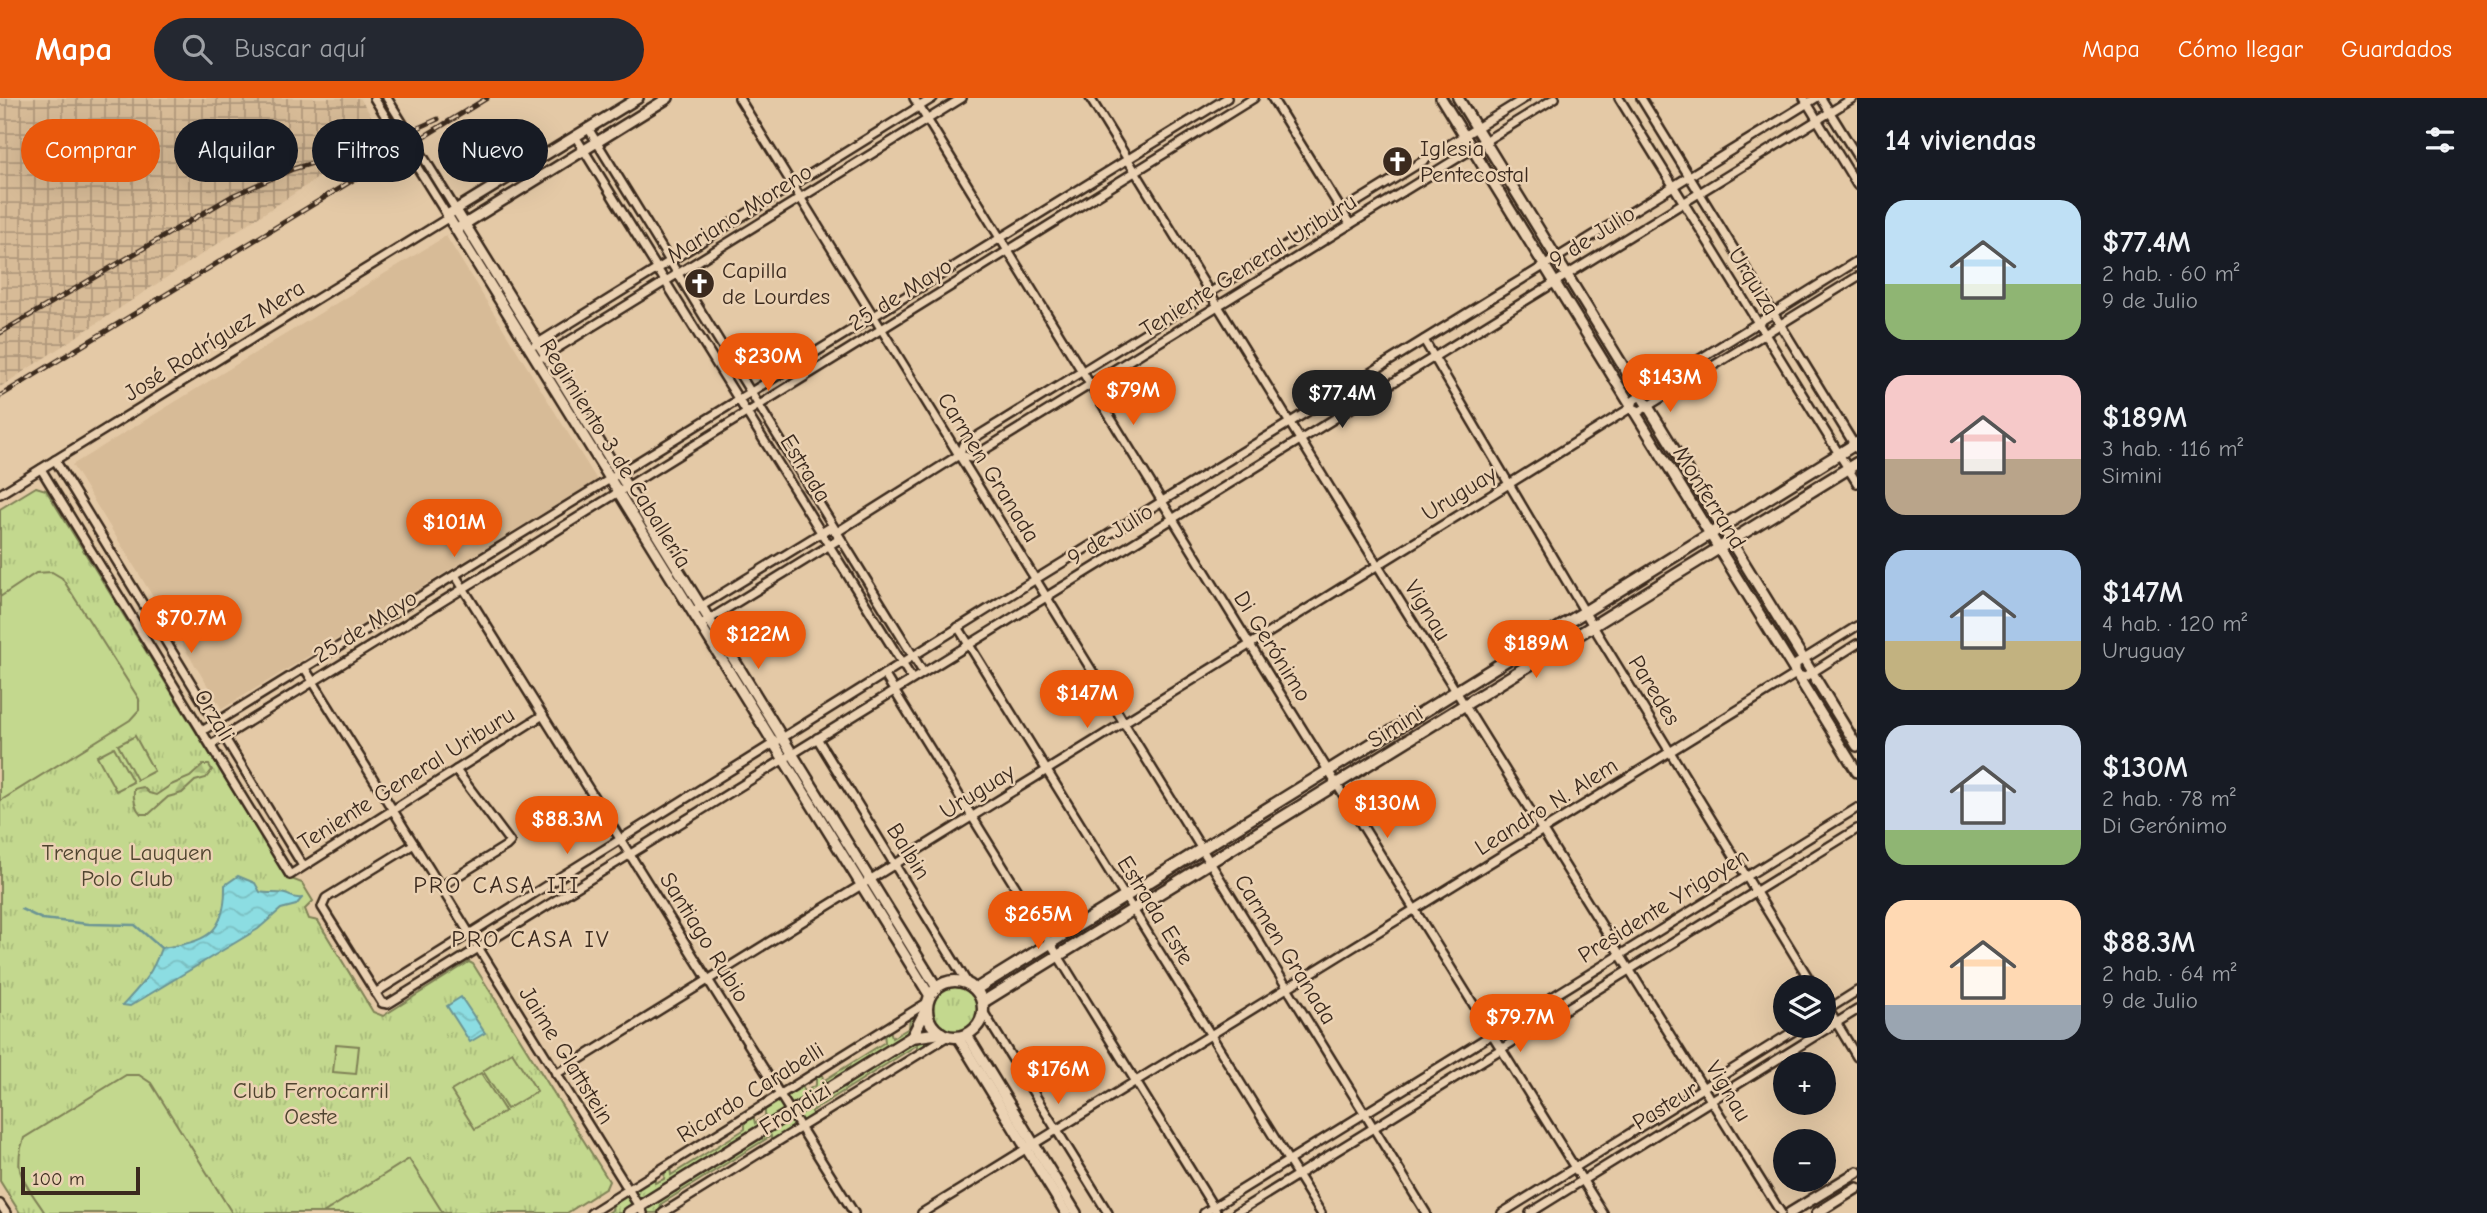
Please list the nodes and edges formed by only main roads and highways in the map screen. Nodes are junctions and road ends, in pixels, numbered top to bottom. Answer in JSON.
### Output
{"nodes":[{"id":1,"x":1856,"y":446,"type":"edge"},
{"id":2,"x":1852,"y":466,"type":"edge"},
{"id":3,"x":972,"y":986,"type":"junction"},
{"id":4,"x":931,"y":998,"type":"junction"},
{"id":5,"x":983,"y":1007,"type":"junction"},
{"id":6,"x":953,"y":1035,"type":"junction"},
{"id":7,"x":912,"y":1037,"type":"junction"},
{"id":8,"x":641,"y":1210,"type":"edge"},
{"id":9,"x":629,"y":1213,"type":"edge"}],
"edges":[{"from":1,"to":3,"type":"main road","name":"Simini"},
{"from":2,"to":5,"type":"main road","name":"Simini"},
{"from":3,"to":4,"type":"main road"},
{"from":3,"to":5,"type":"main road"},
{"from":4,"to":6,"type":"main road"},
{"from":4,"to":7,"type":"main road"},
{"from":5,"to":6,"type":"main road"},
{"from":6,"to":7,"type":"main road"},
{"from":7,"to":8,"type":"main road"},
{"from":8,"to":9,"type":"main road"}]}
